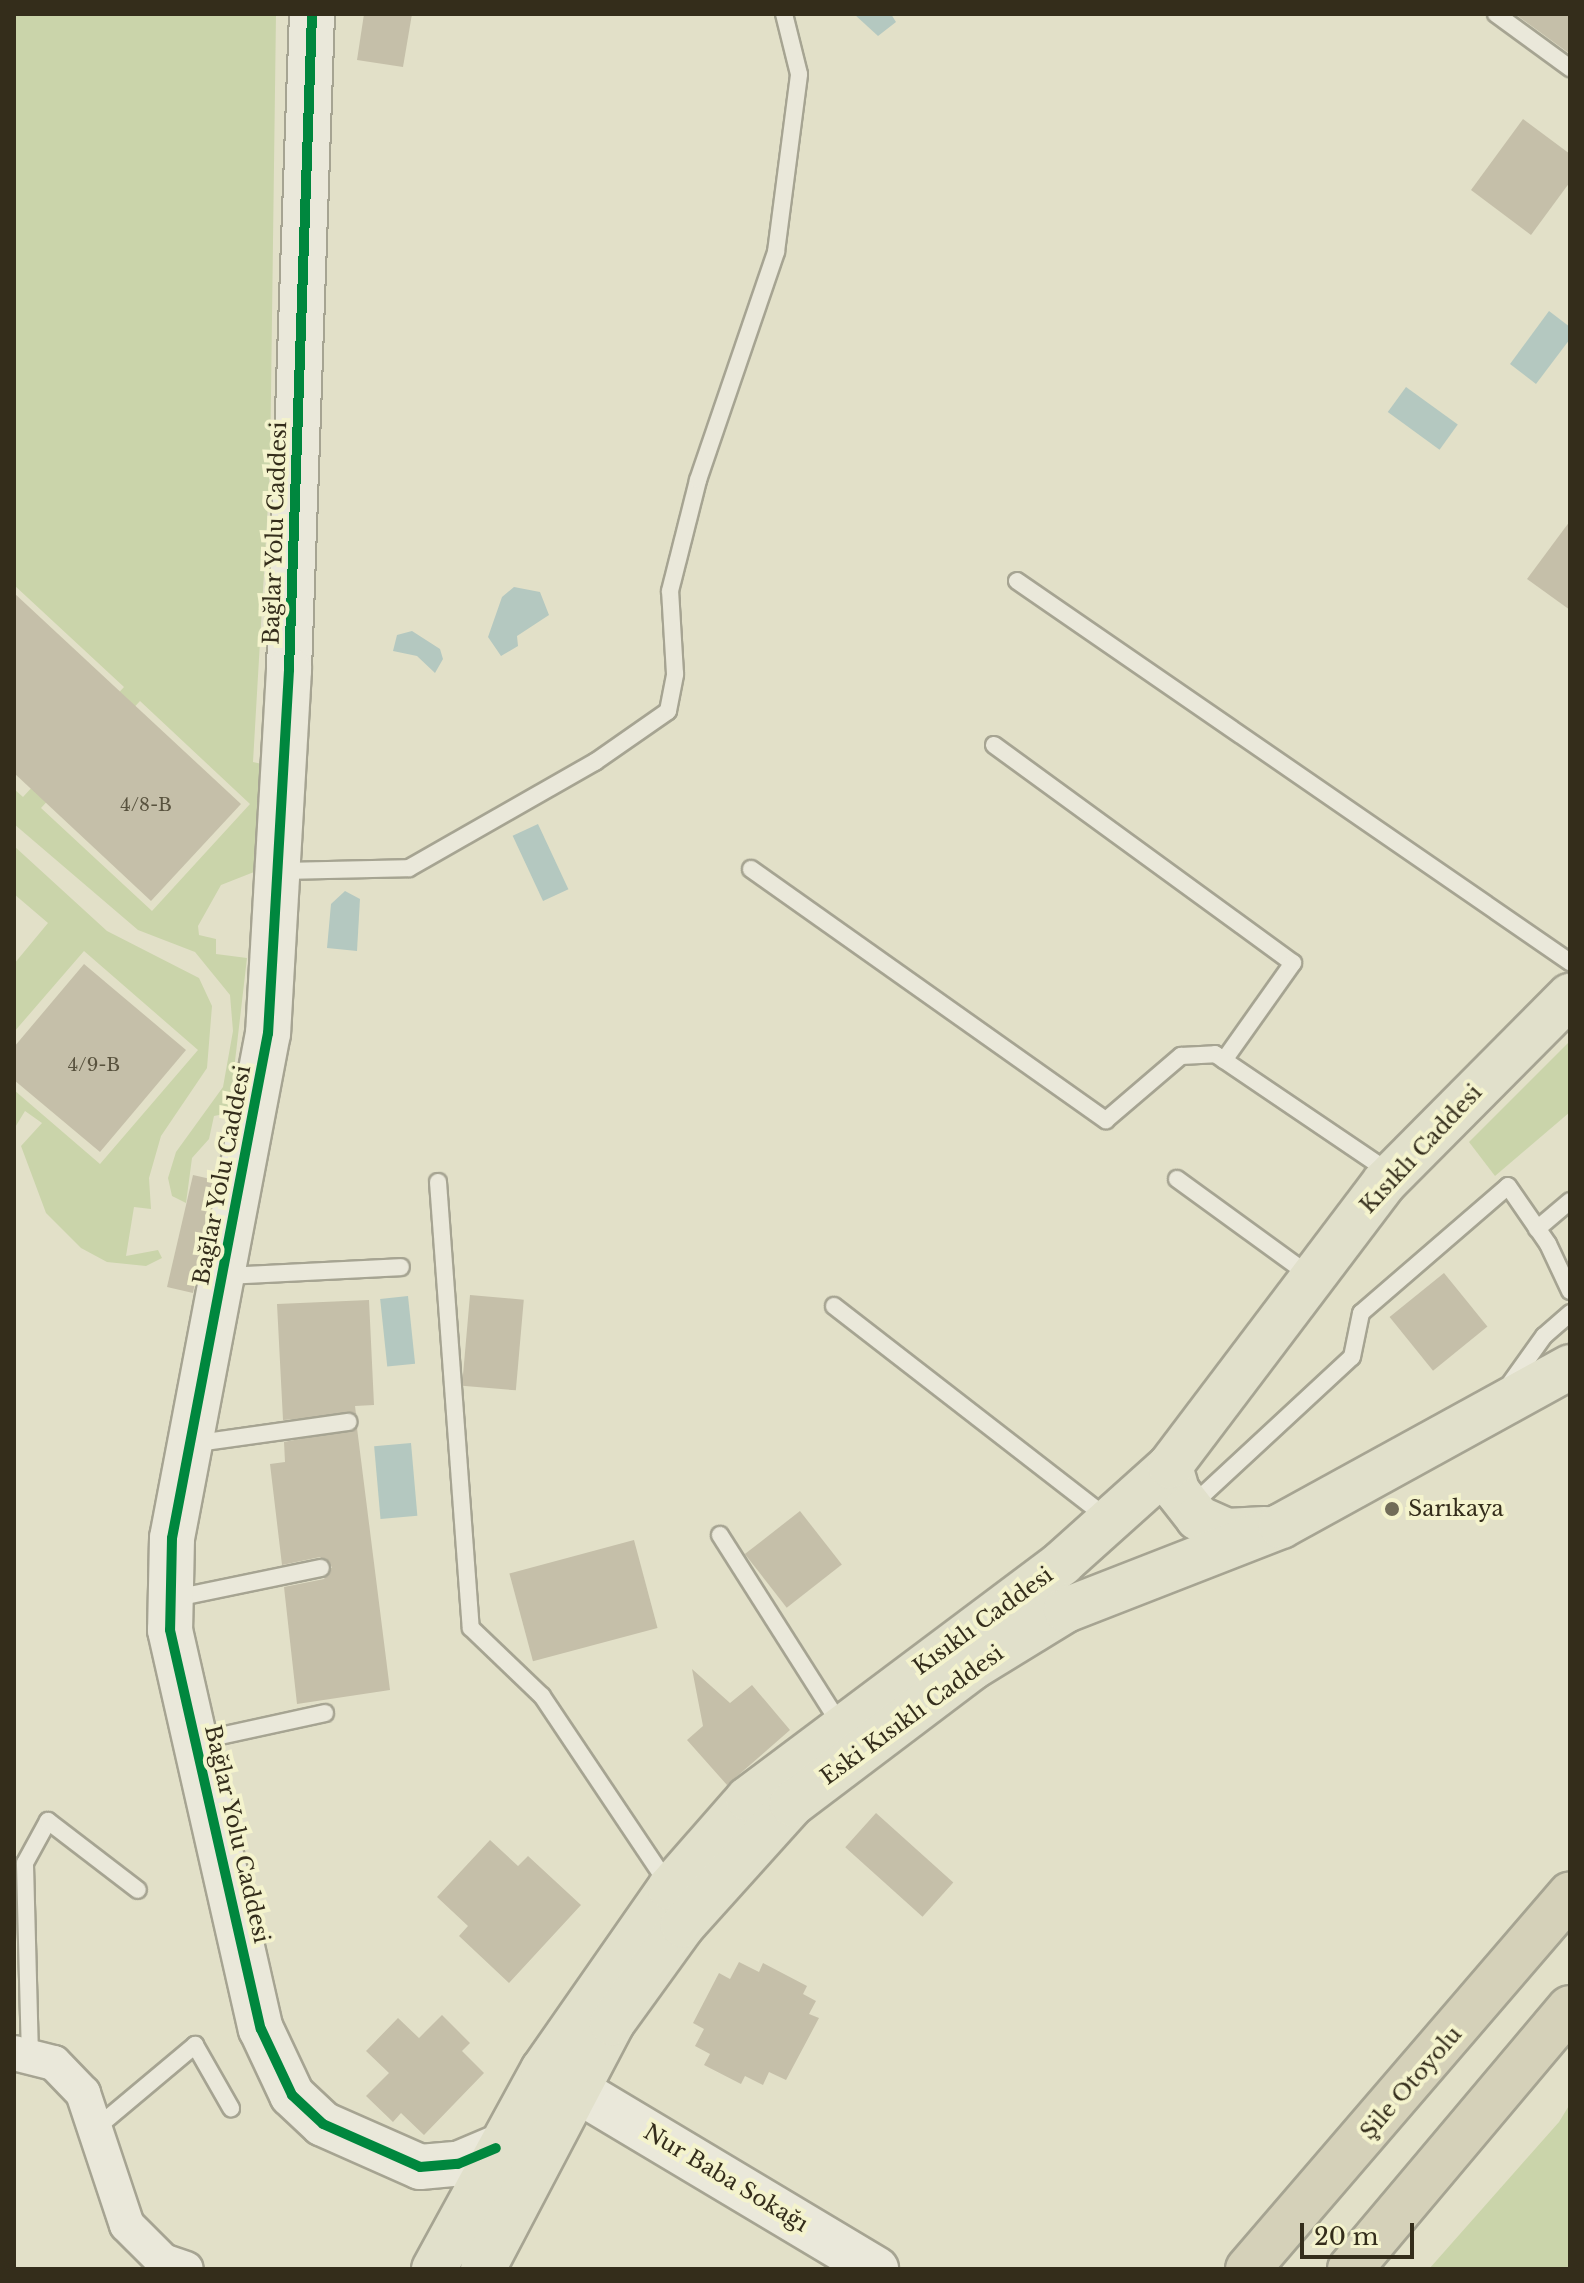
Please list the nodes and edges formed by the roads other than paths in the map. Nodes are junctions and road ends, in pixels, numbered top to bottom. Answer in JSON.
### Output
{"nodes":[{"id":1,"x":312,"y":14,"type":"edge"},
{"id":2,"x":784,"y":14,"type":"edge"},
{"id":3,"x":1496,"y":14,"type":"edge"},
{"id":4,"x":1570,"y":68,"type":"edge"},
{"id":5,"x":1017,"y":581,"type":"dead end"},
{"id":6,"x":994,"y":745,"type":"dead end"},
{"id":7,"x":751,"y":869,"type":"dead end"},
{"id":8,"x":278,"y":871,"type":"junction"},
{"id":9,"x":1570,"y":962,"type":"edge"},
{"id":10,"x":1570,"y":996,"type":"edge"},
{"id":11,"x":1224,"y":1060,"type":"junction"},
{"id":12,"x":1392,"y":1174,"type":"junction"},
{"id":13,"x":1177,"y":1179,"type":"dead end"},
{"id":14,"x":438,"y":1182,"type":"dead end"},
{"id":15,"x":1570,"y":1201,"type":"edge"},
{"id":16,"x":1537,"y":1229,"type":"junction"},
{"id":17,"x":401,"y":1267,"type":"dead end"},
{"id":18,"x":1309,"y":1275,"type":"junction"},
{"id":19,"x":223,"y":1276,"type":"junction"},
{"id":20,"x":1570,"y":1291,"type":"edge"},
{"id":21,"x":834,"y":1306,"type":"dead end"},
{"id":22,"x":1570,"y":1313,"type":"edge"},
{"id":23,"x":1570,"y":1367,"type":"edge"},
{"id":24,"x":1495,"y":1406,"type":"junction"},
{"id":25,"x":348,"y":1422,"type":"dead end"},
{"id":26,"x":189,"y":1444,"type":"junction"},
{"id":27,"x":1170,"y":1466,"type":"junction"},
{"id":28,"x":1190,"y":1508,"type":"junction"},
{"id":29,"x":1110,"y":1520,"type":"junction"},
{"id":30,"x":1274,"y":1528,"type":"junction"},
{"id":31,"x":720,"y":1535,"type":"dead end"},
{"id":32,"x":321,"y":1568,"type":"dead end"},
{"id":33,"x":170,"y":1600,"type":"junction"},
{"id":34,"x":325,"y":1713,"type":"dead end"},
{"id":35,"x":841,"y":1726,"type":"junction"},
{"id":36,"x":196,"y":1741,"type":"junction"},
{"id":37,"x":670,"y":1888,"type":"junction"},
{"id":38,"x":138,"y":1890,"type":"dead end"},
{"id":39,"x":1570,"y":1895,"type":"edge"},
{"id":40,"x":1570,"y":2008,"type":"edge"},
{"id":41,"x":22,"y":2054,"type":"edge"},
{"id":42,"x":560,"y":2079,"type":"junction"},
{"id":43,"x":231,"y":2108,"type":"dead end"},
{"id":44,"x":94,"y":2130,"type":"junction"},
{"id":45,"x":496,"y":2148,"type":"junction"},
{"id":46,"x":186,"y":2269,"type":"edge"},
{"id":47,"x":434,"y":2269,"type":"edge"},
{"id":48,"x":483,"y":2269,"type":"edge"},
{"id":49,"x":876,"y":2269,"type":"edge"},
{"id":50,"x":1248,"y":2269,"type":"edge"},
{"id":51,"x":1350,"y":2269,"type":"edge"}],
"edges":[{"from":1,"to":8,"type":"street","name":"Bağlar Yolu Caddesi"},
{"from":2,"to":8,"type":"lane"},
{"from":3,"to":4,"type":"lane"},
{"from":5,"to":9,"type":"lane"},
{"from":6,"to":11,"type":"lane"},
{"from":7,"to":11,"type":"lane"},
{"from":8,"to":19,"type":"street","name":"Bağlar Yolu Caddesi"},
{"from":10,"to":12,"type":"main road","name":"Kısıklı Caddesi"},
{"from":11,"to":12,"type":"lane"},
{"from":12,"to":18,"type":"main road","name":"Kısıklı Caddesi"},
{"from":13,"to":18,"type":"lane"},
{"from":14,"to":37,"type":"lane"},
{"from":15,"to":16,"type":"lane"},
{"from":16,"to":20,"type":"lane"},
{"from":16,"to":28,"type":"lane"},
{"from":17,"to":19,"type":"lane"},
{"from":18,"to":27,"type":"main road","name":"Kısıklı Caddesi"},
{"from":19,"to":26,"type":"street","name":"Bağlar Yolu Caddesi"},
{"from":21,"to":29,"type":"lane"},
{"from":22,"to":24,"type":"lane"},
{"from":23,"to":24,"type":"main road","name":"Eski Kısıklı Caddesi"},
{"from":24,"to":30,"type":"main road","name":"Eski Kısıklı Caddesi"},
{"from":25,"to":26,"type":"lane"},
{"from":26,"to":33,"type":"street","name":"Bağlar Yolu Caddesi"},
{"from":27,"to":28,"type":"main road"},
{"from":27,"to":29,"type":"main road","name":"Kısıklı Caddesi"},
{"from":28,"to":30,"type":"main road"},
{"from":29,"to":35,"type":"main road","name":"Kısıklı Caddesi"},
{"from":30,"to":42,"type":"main road","name":"Eski Kısıklı Caddesi"},
{"from":31,"to":35,"type":"lane"},
{"from":32,"to":33,"type":"lane"},
{"from":33,"to":36,"type":"street","name":"Bağlar Yolu Caddesi"},
{"from":34,"to":36,"type":"lane"},
{"from":35,"to":37,"type":"main road","name":"Kısıklı Caddesi"},
{"from":36,"to":45,"type":"street","name":"Bağlar Yolu Caddesi"},
{"from":37,"to":42,"type":"main road","name":"Kısıklı Caddesi"},
{"from":38,"to":41,"type":"lane"},
{"from":39,"to":50,"type":"highway","name":"Şile Otoyolu"},
{"from":40,"to":51,"type":"highway"},
{"from":41,"to":44,"type":"street"},
{"from":42,"to":45,"type":"main road","name":"Kısıklı Caddesi"},
{"from":42,"to":48,"type":"main road","name":"Kısıklı Caddesi"},
{"from":42,"to":49,"type":"street","name":"Nur Baba Sokağı"},
{"from":43,"to":44,"type":"lane"},
{"from":44,"to":46,"type":"street"},
{"from":45,"to":47,"type":"main road","name":"Kısıklı Caddesi"}]}
